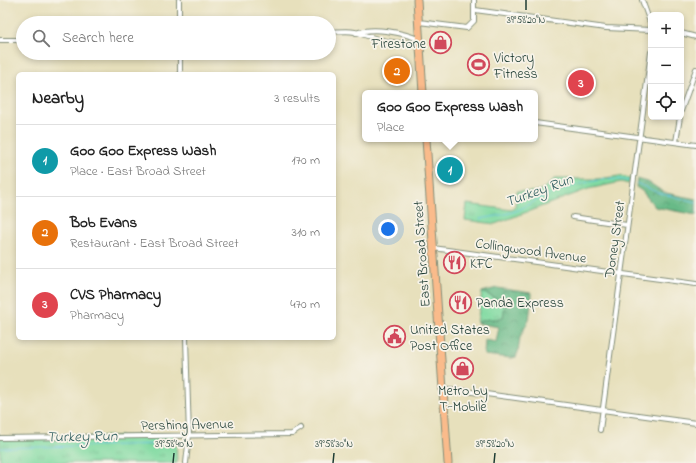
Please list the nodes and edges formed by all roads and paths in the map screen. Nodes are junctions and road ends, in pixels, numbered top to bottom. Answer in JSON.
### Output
{"nodes":[{"id":1,"x":179,"y":0,"type":"edge"},
{"id":2,"x":417,"y":0,"type":"edge"},
{"id":3,"x":474,"y":0,"type":"edge"},
{"id":4,"x":642,"y":0,"type":"edge"},
{"id":5,"x":475,"y":10,"type":"junction"},
{"id":6,"x":179,"y":16,"type":"edge"},
{"id":7,"x":648,"y":17,"type":"edge"},
{"id":8,"x":419,"y":22,"type":"junction"},
{"id":9,"x":367,"y":30,"type":"junction"},
{"id":10,"x":648,"y":30,"type":"edge"},
{"id":11,"x":336,"y":32,"type":"edge"},
{"id":12,"x":356,"y":33,"type":"junction"},
{"id":13,"x":391,"y":33,"type":"junction"},
{"id":14,"x":684,"y":34,"type":"edge"},
{"id":15,"x":366,"y":36,"type":"junction"},
{"id":16,"x":696,"y":37,"type":"edge"},
{"id":17,"x":0,"y":40,"type":"edge"},
{"id":18,"x":16,"y":40,"type":"edge"},
{"id":19,"x":390,"y":40,"type":"junction"},
{"id":20,"x":420,"y":40,"type":"junction"},
{"id":21,"x":180,"y":60,"type":"edge"},
{"id":22,"x":696,"y":69,"type":"edge"},
{"id":23,"x":180,"y":72,"type":"edge"},
{"id":24,"x":648,"y":73,"type":"edge"},
{"id":25,"x":423,"y":90,"type":"edge"},
{"id":26,"x":684,"y":103,"type":"edge"},
{"id":27,"x":680,"y":120,"type":"edge"},
{"id":28,"x":538,"y":123,"type":"edge"},
{"id":29,"x":639,"y":137,"type":"junction"},
{"id":30,"x":426,"y":142,"type":"edge"},
{"id":31,"x":676,"y":142,"type":"junction"},
{"id":32,"x":696,"y":145,"type":"edge"},
{"id":33,"x":573,"y":217,"type":"dead end"},
{"id":34,"x":627,"y":225,"type":"junction"},
{"id":35,"x":433,"y":248,"type":"junction"},
{"id":36,"x":620,"y":274,"type":"junction"},
{"id":37,"x":696,"y":284,"type":"edge"},
{"id":38,"x":186,"y":340,"type":"edge"},
{"id":39,"x":443,"y":388,"type":"junction"},
{"id":40,"x":602,"y":410,"type":"junction"},
{"id":41,"x":696,"y":422,"type":"edge"},
{"id":42,"x":301,"y":428,"type":"dead end"},
{"id":43,"x":600,"y":430,"type":"dead end"},
{"id":44,"x":188,"y":436,"type":"junction"},
{"id":45,"x":0,"y":438,"type":"edge"},
{"id":46,"x":186,"y":463,"type":"edge"},
{"id":47,"x":448,"y":463,"type":"edge"}],
"edges":[{"from":1,"to":6,"type":"street"},
{"from":2,"to":8,"type":"main road"},
{"from":3,"to":5,"type":"street"},
{"from":4,"to":7,"type":"street"},
{"from":5,"to":8,"type":"street"},
{"from":5,"to":10,"type":"street"},
{"from":8,"to":20,"type":"main road"},
{"from":9,"to":12,"type":"street"},
{"from":9,"to":13,"type":"street"},
{"from":9,"to":15,"type":"street"},
{"from":11,"to":12,"type":"street"},
{"from":12,"to":15,"type":"street"},
{"from":13,"to":19,"type":"street"},
{"from":13,"to":20,"type":"street"},
{"from":14,"to":16,"type":"street"},
{"from":15,"to":19,"type":"street"},
{"from":17,"to":18,"type":"street"},
{"from":19,"to":20,"type":"street"},
{"from":20,"to":25,"type":"main road"},
{"from":21,"to":23,"type":"street"},
{"from":22,"to":26,"type":"street"},
{"from":24,"to":29,"type":"street","name":"Doney Street"},
{"from":27,"to":31,"type":"street"},
{"from":28,"to":29,"type":"street"},
{"from":29,"to":31,"type":"street"},
{"from":29,"to":34,"type":"street","name":"Doney Street"},
{"from":30,"to":35,"type":"main road","name":"East Broad Street"},
{"from":31,"to":32,"type":"street"},
{"from":33,"to":34,"type":"street"},
{"from":34,"to":36,"type":"street","name":"Doney Street"},
{"from":35,"to":36,"type":"street","name":"Collingwood Avenue"},
{"from":35,"to":39,"type":"main road","name":"East Broad Street"},
{"from":36,"to":37,"type":"street","name":"Collingwood Avenue"},
{"from":36,"to":40,"type":"street","name":"Doney Street"},
{"from":38,"to":44,"type":"street"},
{"from":39,"to":40,"type":"street"},
{"from":39,"to":47,"type":"main road","name":"East Broad Street"},
{"from":40,"to":41,"type":"street"},
{"from":40,"to":43,"type":"street","name":"Doney Street"},
{"from":42,"to":44,"type":"street","name":"Pershing Avenue"},
{"from":44,"to":45,"type":"street","name":"Pershing Avenue"},
{"from":44,"to":46,"type":"street"}]}
